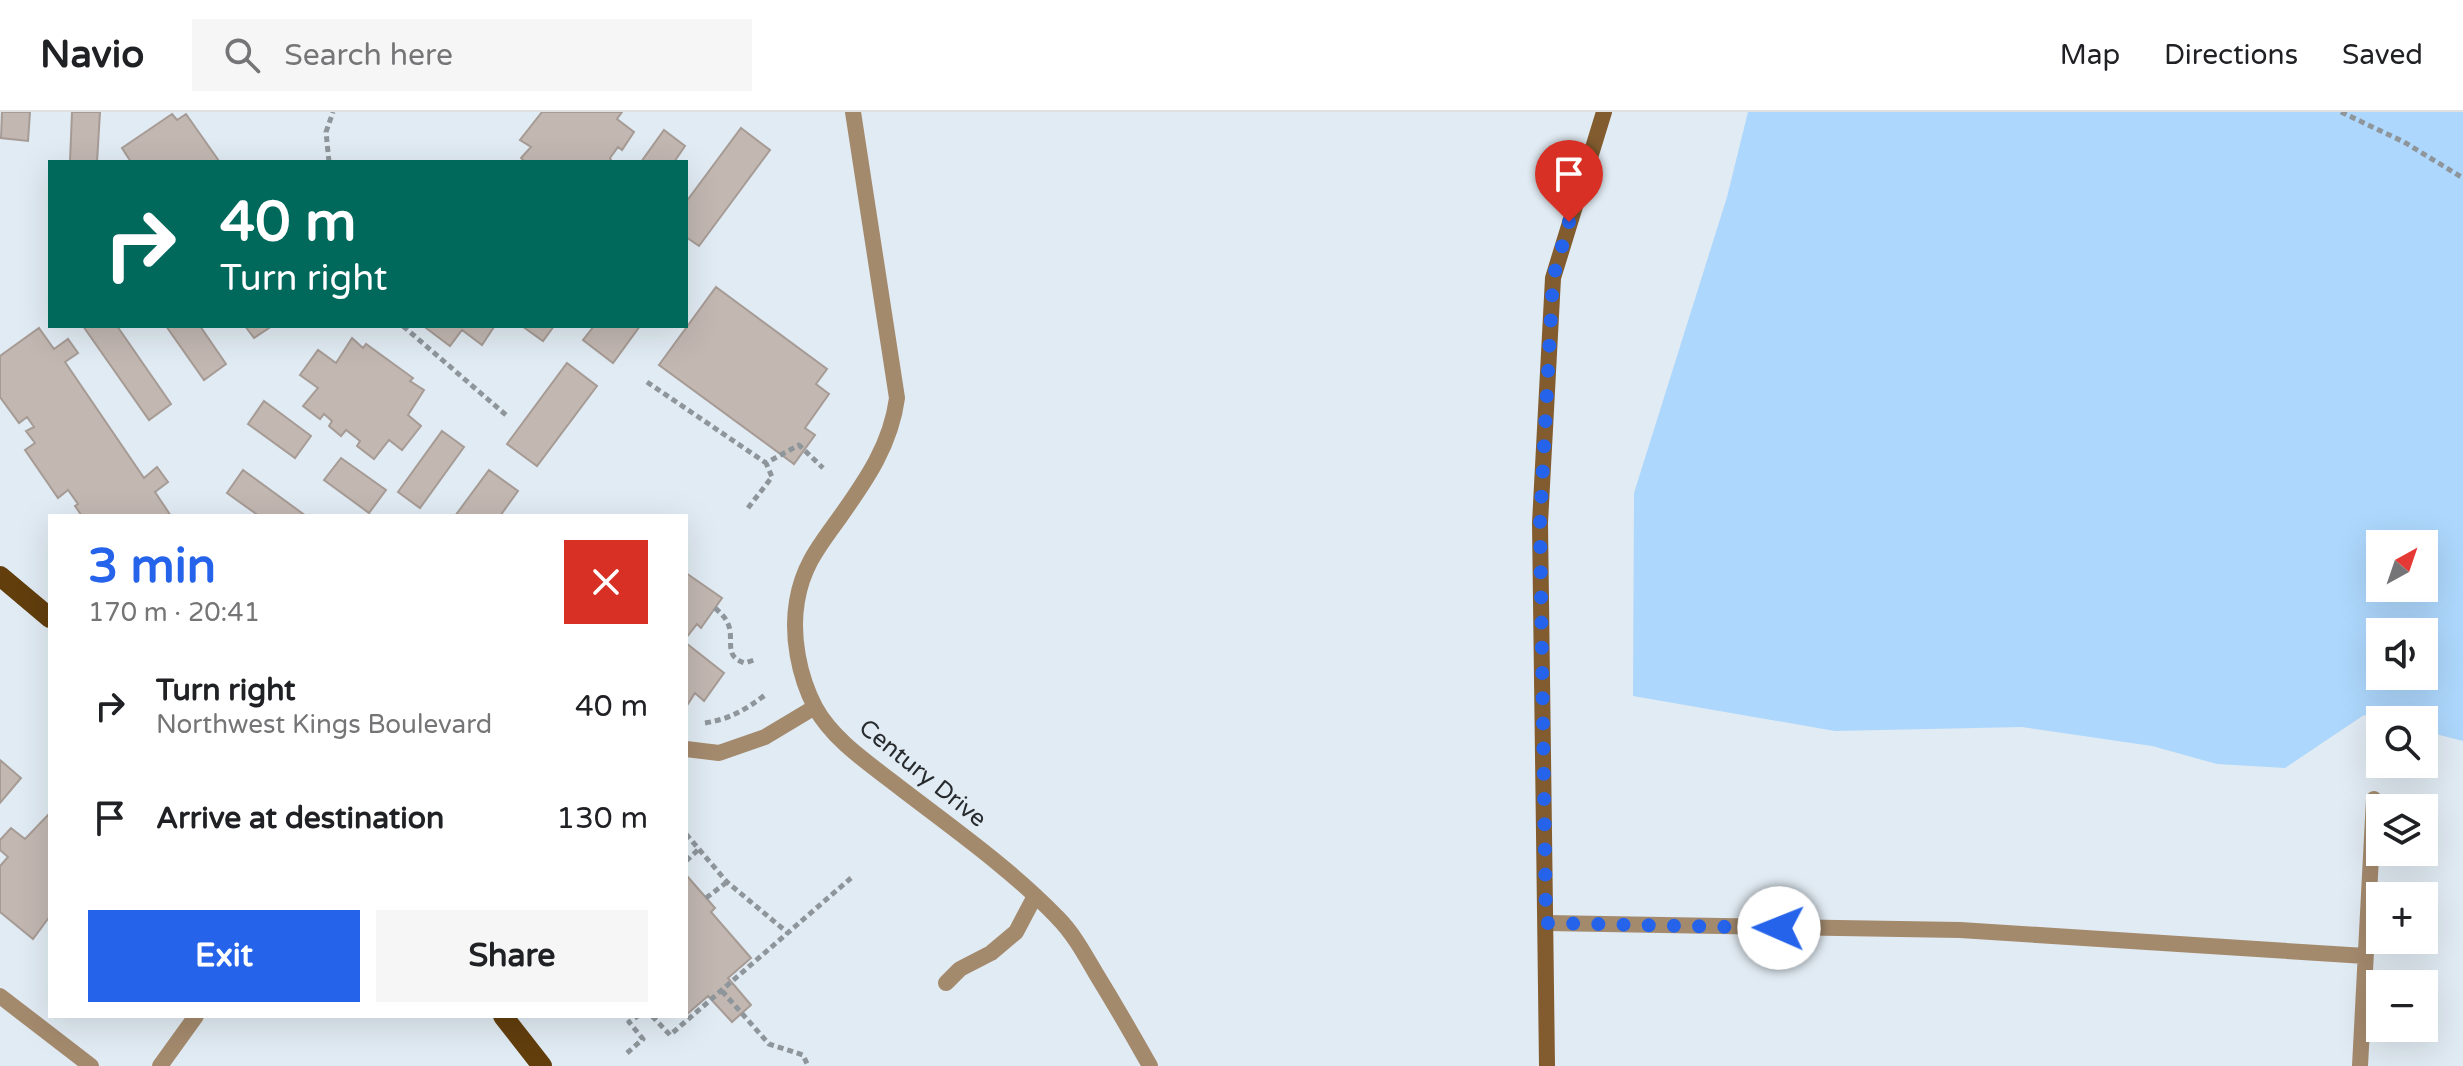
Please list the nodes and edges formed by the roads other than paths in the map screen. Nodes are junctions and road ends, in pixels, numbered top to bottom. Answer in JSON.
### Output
{"nodes":[{"id":1,"x":853,"y":112,"type":"edge"},
{"id":2,"x":1600,"y":113,"type":"edge"},
{"id":3,"x":0,"y":576,"type":"edge"},
{"id":4,"x":48,"y":616,"type":"edge"},
{"id":5,"x":815,"y":707,"type":"junction"},
{"id":6,"x":688,"y":749,"type":"edge"},
{"id":7,"x":2370,"y":866,"type":"edge"},
{"id":8,"x":1035,"y":896,"type":"junction"},
{"id":9,"x":1546,"y":923,"type":"junction"},
{"id":10,"x":2365,"y":956,"type":"junction"},
{"id":11,"x":946,"y":983,"type":"dead end"},
{"id":12,"x":0,"y":996,"type":"edge"},
{"id":13,"x":195,"y":1018,"type":"edge"},
{"id":14,"x":505,"y":1018,"type":"edge"},
{"id":15,"x":91,"y":1066,"type":"edge"},
{"id":16,"x":160,"y":1066,"type":"edge"},
{"id":17,"x":542,"y":1066,"type":"edge"},
{"id":18,"x":1150,"y":1066,"type":"edge"},
{"id":19,"x":1547,"y":1066,"type":"edge"},
{"id":20,"x":2360,"y":1066,"type":"edge"}],
"edges":[{"from":1,"to":5,"type":"street","name":"Century Drive"},
{"from":2,"to":9,"type":"street"},
{"from":3,"to":4,"type":"main road"},
{"from":5,"to":6,"type":"street"},
{"from":5,"to":8,"type":"street","name":"Century Drive"},
{"from":7,"to":10,"type":"street"},
{"from":8,"to":11,"type":"street"},
{"from":8,"to":18,"type":"street","name":"Century Drive"},
{"from":9,"to":10,"type":"street"},
{"from":9,"to":19,"type":"street"},
{"from":10,"to":20,"type":"street"},
{"from":12,"to":15,"type":"street"},
{"from":13,"to":16,"type":"street"},
{"from":14,"to":17,"type":"main road"}]}
